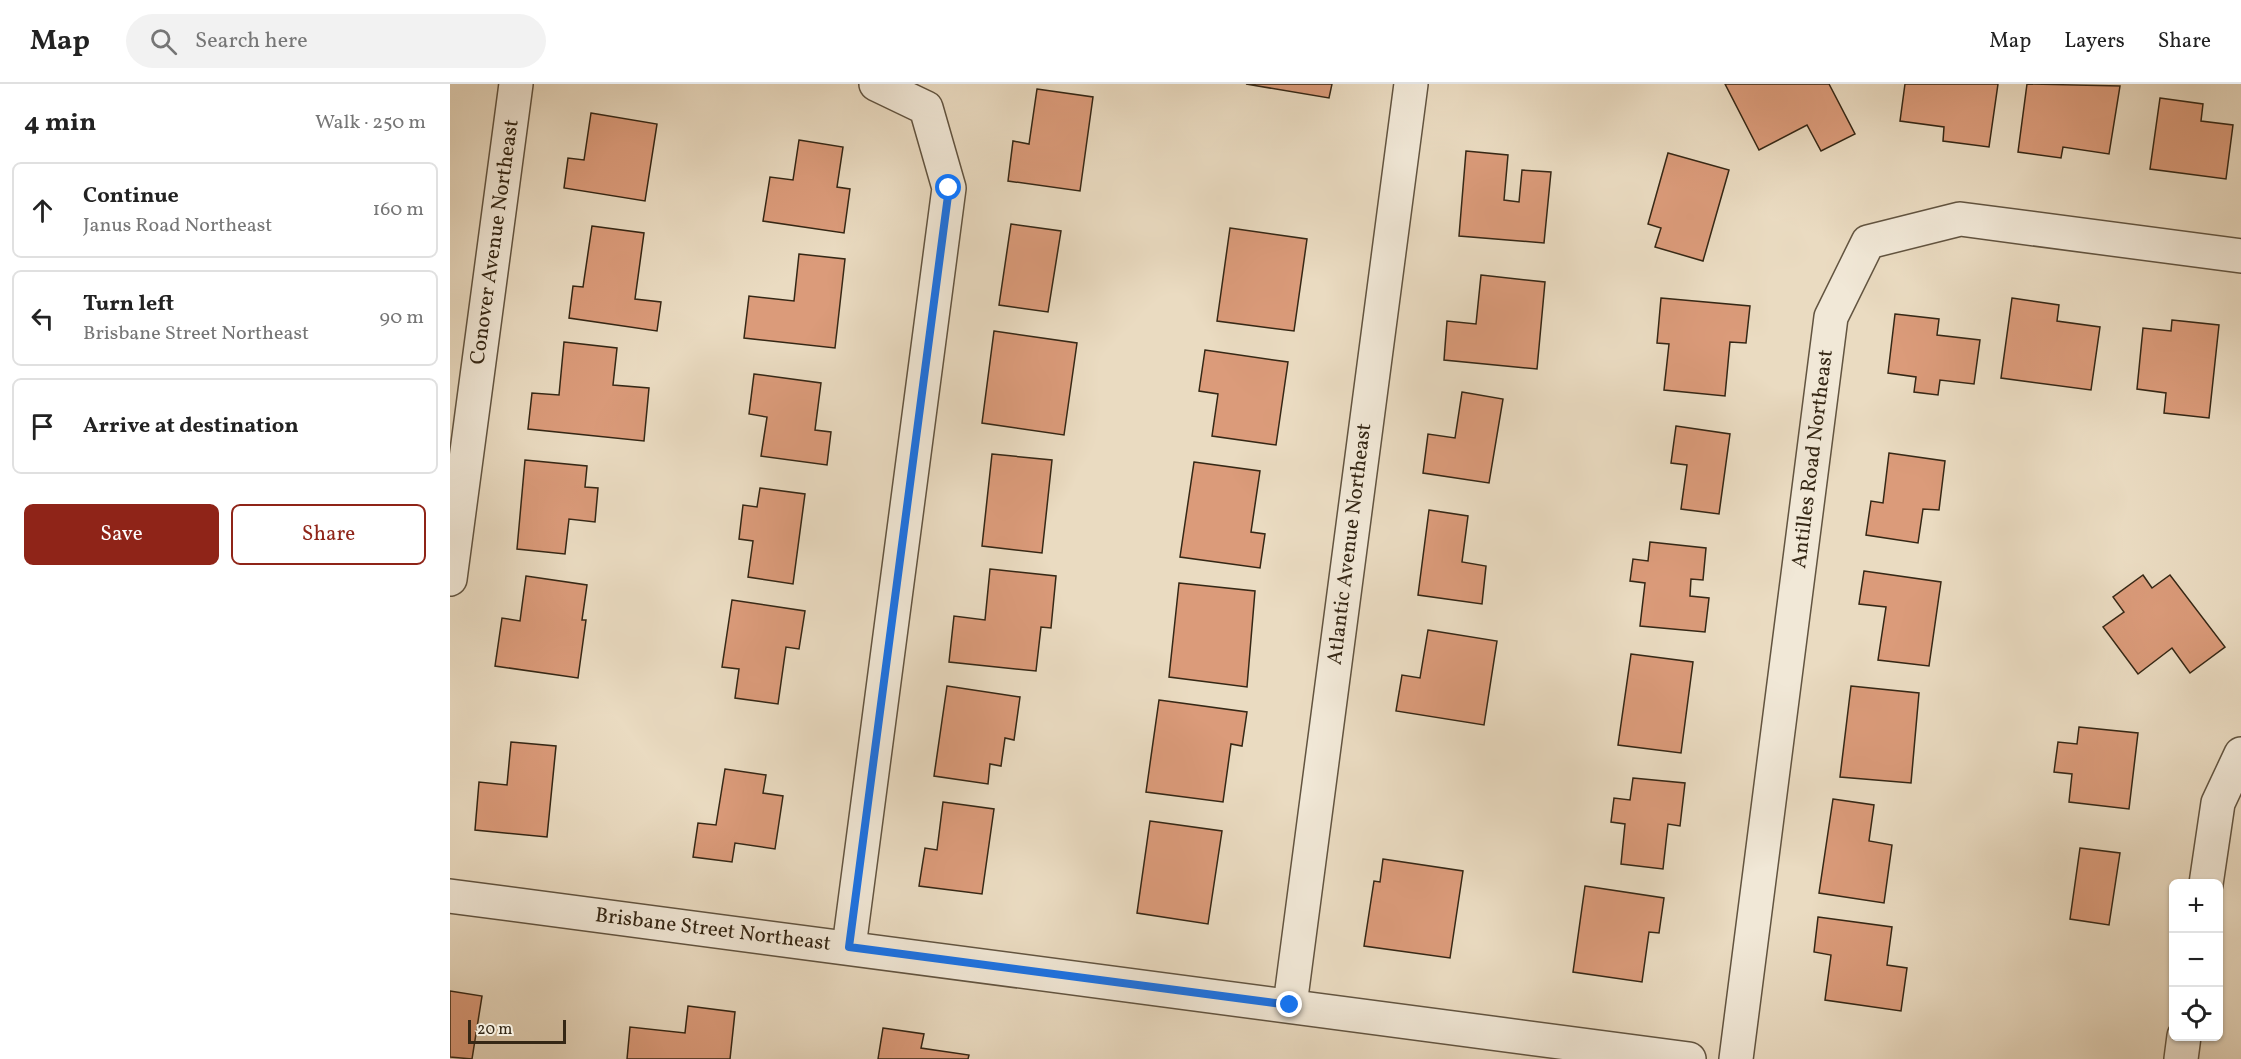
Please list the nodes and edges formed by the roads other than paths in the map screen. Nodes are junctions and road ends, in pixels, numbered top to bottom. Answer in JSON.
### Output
{"nodes":[{"id":1,"x":516,"y":84,"type":"edge"},
{"id":2,"x":876,"y":84,"type":"edge"},
{"id":3,"x":1411,"y":84,"type":"edge"},
{"id":4,"x":2241,"y":256,"type":"edge"},
{"id":5,"x":450,"y":579,"type":"edge"},
{"id":6,"x":2241,"y":754,"type":"edge"},
{"id":7,"x":2207,"y":879,"type":"edge"},
{"id":8,"x":450,"y":896,"type":"edge"},
{"id":9,"x":849,"y":947,"type":"junction"},
{"id":10,"x":1290,"y":1005,"type":"junction"},
{"id":11,"x":2183,"y":1041,"type":"edge"},
{"id":12,"x":1689,"y":1059,"type":"edge"},
{"id":13,"x":1736,"y":1059,"type":"edge"},
{"id":14,"x":2181,"y":1059,"type":"edge"}],
"edges":[{"from":1,"to":5,"type":"street","name":"Conover Avenue Northeast"},
{"from":2,"to":9,"type":"street"},
{"from":3,"to":10,"type":"street","name":"Atlantic Avenue Northeast"},
{"from":4,"to":13,"type":"street","name":"Antilles Road Northeast"},
{"from":6,"to":7,"type":"street"},
{"from":8,"to":9,"type":"street","name":"Brisbane Street Northeast"},
{"from":9,"to":10,"type":"street","name":"Brisbane Street Northeast"},
{"from":10,"to":12,"type":"street","name":"Brisbane Street Northeast"},
{"from":11,"to":14,"type":"street"}]}
